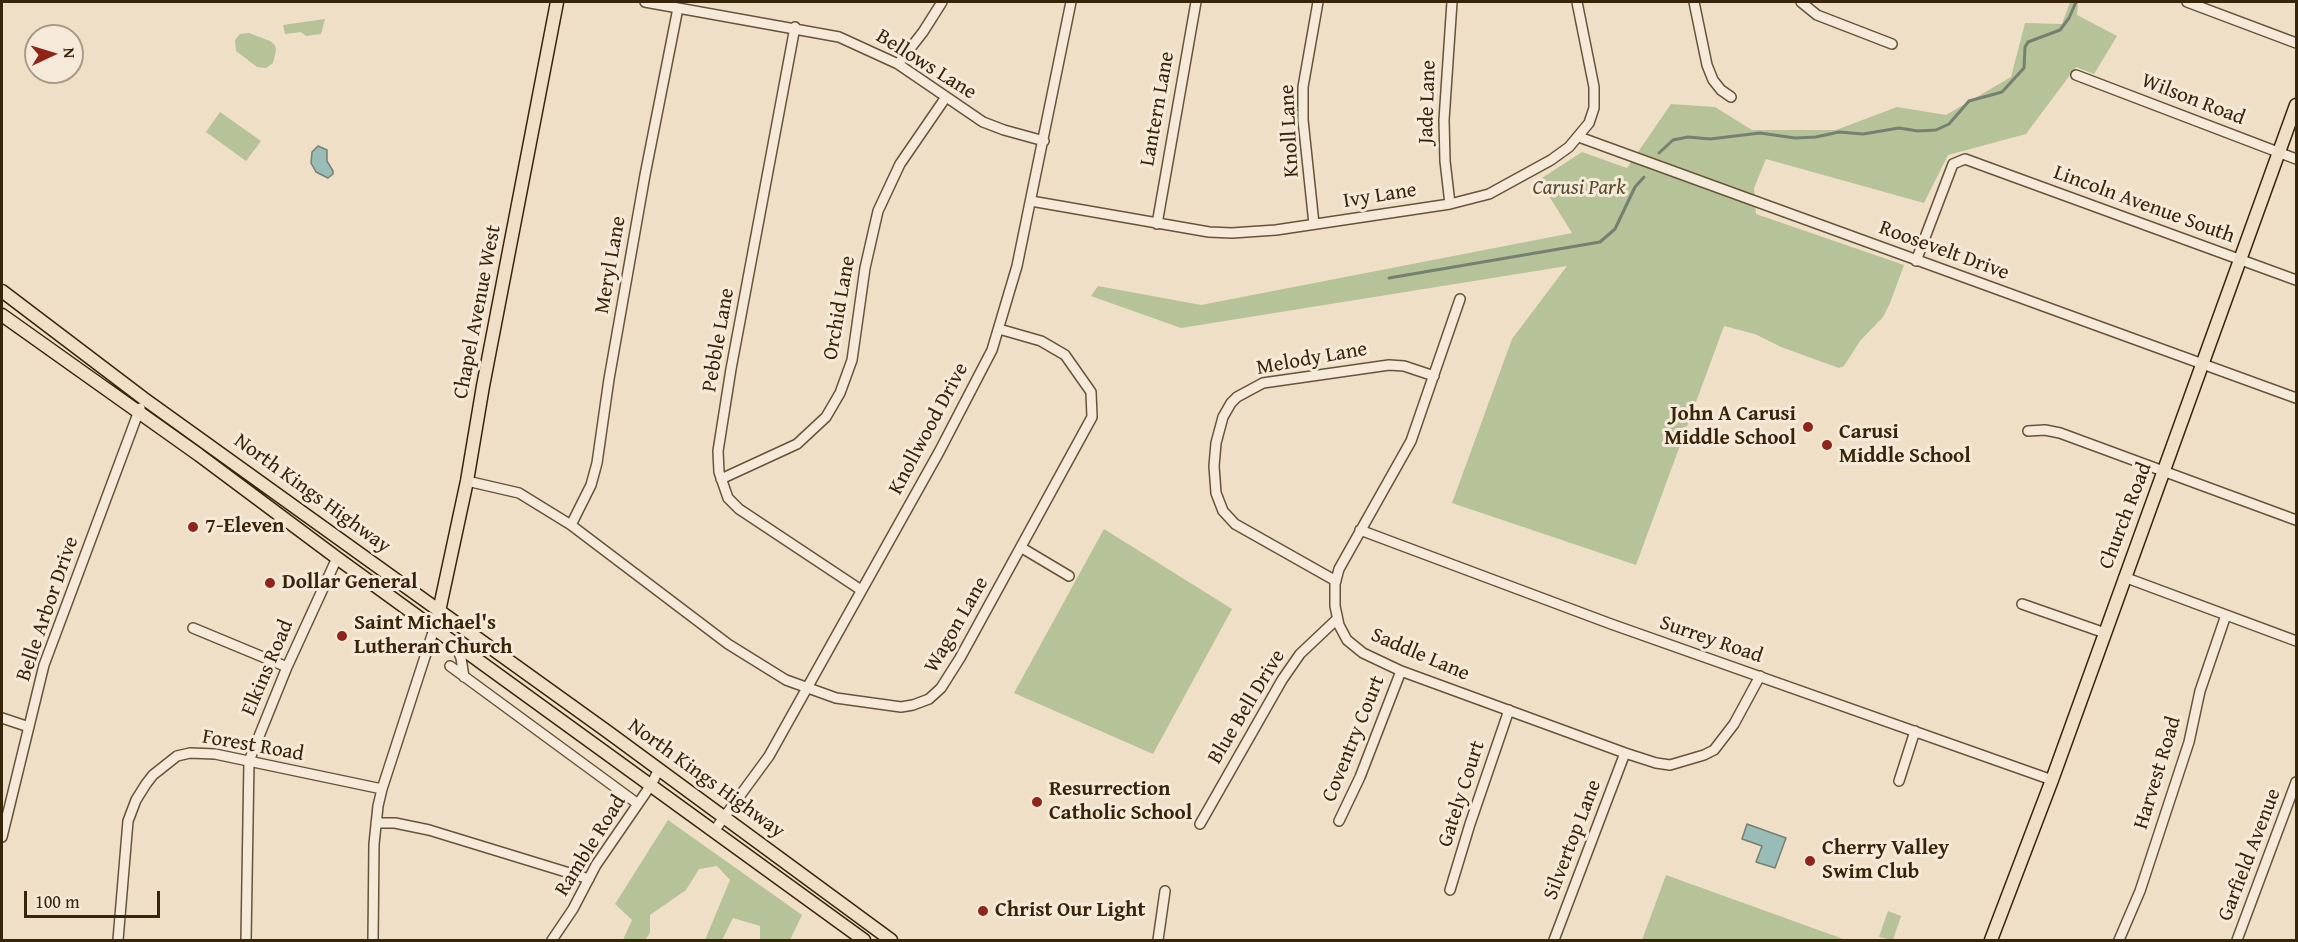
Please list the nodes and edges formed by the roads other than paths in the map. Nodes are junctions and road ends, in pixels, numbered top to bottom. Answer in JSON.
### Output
{"nodes":[{"id":1,"x":557,"y":2,"type":"edge"},
{"id":2,"x":645,"y":2,"type":"edge"},
{"id":3,"x":942,"y":2,"type":"edge"},
{"id":4,"x":1071,"y":2,"type":"edge"},
{"id":5,"x":1196,"y":2,"type":"edge"},
{"id":6,"x":1318,"y":2,"type":"edge"},
{"id":7,"x":1452,"y":2,"type":"edge"},
{"id":8,"x":1577,"y":2,"type":"edge"},
{"id":9,"x":1694,"y":2,"type":"edge"},
{"id":10,"x":1801,"y":2,"type":"edge"},
{"id":11,"x":2187,"y":2,"type":"edge"},
{"id":12,"x":678,"y":8,"type":"junction"},
{"id":13,"x":795,"y":27,"type":"junction"},
{"id":14,"x":2296,"y":43,"type":"edge"},
{"id":15,"x":1892,"y":44,"type":"dead end"},
{"id":16,"x":898,"y":64,"type":"junction"},
{"id":17,"x":2076,"y":75,"type":"dead end"},
{"id":18,"x":946,"y":97,"type":"junction"},
{"id":19,"x":1731,"y":97,"type":"dead end"},
{"id":20,"x":2296,"y":105,"type":"edge"},
{"id":21,"x":1579,"y":137,"type":"junction"},
{"id":22,"x":1044,"y":141,"type":"junction"},
{"id":23,"x":2279,"y":153,"type":"junction"},
{"id":24,"x":2296,"y":159,"type":"edge"},
{"id":25,"x":1031,"y":201,"type":"junction"},
{"id":26,"x":1450,"y":204,"type":"junction"},
{"id":27,"x":1157,"y":224,"type":"junction"},
{"id":28,"x":1314,"y":225,"type":"junction"},
{"id":29,"x":2240,"y":260,"type":"junction"},
{"id":30,"x":1916,"y":261,"type":"junction"},
{"id":31,"x":2296,"y":280,"type":"edge"},
{"id":32,"x":2,"y":291,"type":"edge"},
{"id":33,"x":1460,"y":299,"type":"dead end"},
{"id":34,"x":2,"y":315,"type":"edge"},
{"id":35,"x":999,"y":329,"type":"junction"},
{"id":36,"x":2204,"y":363,"type":"junction"},
{"id":37,"x":1434,"y":376,"type":"junction"},
{"id":38,"x":143,"y":398,"type":"junction"},
{"id":39,"x":2296,"y":398,"type":"edge"},
{"id":40,"x":138,"y":413,"type":"junction"},
{"id":41,"x":2028,"y":432,"type":"dead end"},
{"id":42,"x":2164,"y":472,"type":"junction"},
{"id":43,"x":721,"y":479,"type":"junction"},
{"id":44,"x":467,"y":481,"type":"junction"},
{"id":45,"x":2296,"y":520,"type":"edge"},
{"id":46,"x":571,"y":525,"type":"junction"},
{"id":47,"x":1360,"y":530,"type":"junction"},
{"id":48,"x":1022,"y":548,"type":"junction"},
{"id":49,"x":337,"y":558,"type":"junction"},
{"id":50,"x":1069,"y":576,"type":"dead end"},
{"id":51,"x":2124,"y":577,"type":"junction"},
{"id":52,"x":1336,"y":581,"type":"junction"},
{"id":53,"x":861,"y":590,"type":"junction"},
{"id":54,"x":2022,"y":604,"type":"dead end"},
{"id":55,"x":439,"y":610,"type":"junction"},
{"id":56,"x":2226,"y":615,"type":"junction"},
{"id":57,"x":1338,"y":619,"type":"junction"},
{"id":58,"x":193,"y":628,"type":"dead end"},
{"id":59,"x":434,"y":629,"type":"junction"},
{"id":60,"x":2104,"y":633,"type":"junction"},
{"id":61,"x":2296,"y":641,"type":"edge"},
{"id":62,"x":455,"y":643,"type":"junction"},
{"id":63,"x":450,"y":666,"type":"dead end"},
{"id":64,"x":287,"y":667,"type":"junction"},
{"id":65,"x":1401,"y":671,"type":"junction"},
{"id":66,"x":1760,"y":676,"type":"junction"},
{"id":67,"x":464,"y":677,"type":"junction"},
{"id":68,"x":808,"y":687,"type":"junction"},
{"id":69,"x":1509,"y":710,"type":"junction"},
{"id":70,"x":2,"y":718,"type":"edge"},
{"id":71,"x":29,"y":727,"type":"junction"},
{"id":72,"x":1915,"y":731,"type":"junction"},
{"id":73,"x":1625,"y":753,"type":"junction"},
{"id":74,"x":249,"y":761,"type":"junction"},
{"id":75,"x":659,"y":769,"type":"junction"},
{"id":76,"x":2052,"y":780,"type":"junction"},
{"id":77,"x":1899,"y":781,"type":"dead end"},
{"id":78,"x":2296,"y":782,"type":"edge"},
{"id":79,"x":651,"y":785,"type":"junction"},
{"id":80,"x":382,"y":789,"type":"junction"},
{"id":81,"x":638,"y":804,"type":"junction"},
{"id":82,"x":724,"y":817,"type":"junction"},
{"id":83,"x":1339,"y":821,"type":"dead end"},
{"id":84,"x":376,"y":823,"type":"junction"},
{"id":85,"x":1200,"y":824,"type":"dead end"},
{"id":86,"x":714,"y":831,"type":"junction"},
{"id":87,"x":2,"y":837,"type":"edge"},
{"id":88,"x":589,"y":879,"type":"junction"},
{"id":89,"x":1450,"y":890,"type":"dead end"},
{"id":90,"x":1166,"y":891,"type":"dead end"},
{"id":91,"x":118,"y":940,"type":"edge"},
{"id":92,"x":246,"y":940,"type":"edge"},
{"id":93,"x":373,"y":940,"type":"edge"},
{"id":94,"x":552,"y":940,"type":"edge"},
{"id":95,"x":864,"y":940,"type":"edge"},
{"id":96,"x":891,"y":940,"type":"edge"},
{"id":97,"x":1158,"y":940,"type":"edge"},
{"id":98,"x":1554,"y":940,"type":"edge"},
{"id":99,"x":1991,"y":940,"type":"edge"},
{"id":100,"x":2119,"y":940,"type":"edge"},
{"id":101,"x":2237,"y":940,"type":"edge"}],
"edges":[{"from":1,"to":44,"type":"main road","name":"Chapel Avenue West"},
{"from":2,"to":12,"type":"street","name":"Bellows Lane"},
{"from":3,"to":16,"type":"street"},
{"from":4,"to":22,"type":"street","name":"Knollwood Drive"},
{"from":5,"to":27,"type":"street","name":"Lantern Lane"},
{"from":6,"to":28,"type":"street","name":"Knoll Lane"},
{"from":7,"to":26,"type":"street","name":"Jade Lane"},
{"from":8,"to":21,"type":"street","name":"Ivy Lane"},
{"from":9,"to":19,"type":"street"},
{"from":10,"to":15,"type":"street"},
{"from":11,"to":14,"type":"street"},
{"from":12,"to":13,"type":"street","name":"Bellows Lane"},
{"from":12,"to":46,"type":"street","name":"Meryl Lane"},
{"from":13,"to":16,"type":"street","name":"Bellows Lane"},
{"from":13,"to":43,"type":"street","name":"Pebble Lane"},
{"from":16,"to":18,"type":"street","name":"Bellows Lane"},
{"from":17,"to":23,"type":"street","name":"Wilson Road"},
{"from":18,"to":22,"type":"street","name":"Bellows Lane"},
{"from":18,"to":43,"type":"street","name":"Orchid Lane"},
{"from":20,"to":23,"type":"main road","name":"Church Road"},
{"from":21,"to":26,"type":"street","name":"Ivy Lane"},
{"from":21,"to":30,"type":"street","name":"Roosevelt Drive"},
{"from":22,"to":25,"type":"street","name":"Knollwood Drive"},
{"from":23,"to":24,"type":"street","name":"Wilson Road"},
{"from":23,"to":29,"type":"main road","name":"Church Road"},
{"from":25,"to":27,"type":"street","name":"Ivy Lane"},
{"from":25,"to":35,"type":"street","name":"Knollwood Drive"},
{"from":26,"to":28,"type":"street","name":"Ivy Lane"},
{"from":27,"to":28,"type":"street","name":"Ivy Lane"},
{"from":29,"to":30,"type":"street","name":"Lincoln Avenue South"},
{"from":29,"to":31,"type":"street","name":"Lincoln Avenue South"},
{"from":29,"to":36,"type":"main road","name":"Church Road"},
{"from":30,"to":36,"type":"street","name":"Roosevelt Drive"},
{"from":32,"to":38,"type":"main road","name":"North Kings Highway"},
{"from":33,"to":37,"type":"street","name":"Saddle Lane"},
{"from":34,"to":40,"type":"main road","name":"North Kings Highway"},
{"from":35,"to":48,"type":"street","name":"Wagon Lane"},
{"from":35,"to":53,"type":"street","name":"Knollwood Drive"},
{"from":36,"to":39,"type":"street","name":"Roosevelt Drive"},
{"from":36,"to":42,"type":"main road","name":"Church Road"},
{"from":37,"to":47,"type":"street","name":"Saddle Lane"},
{"from":37,"to":52,"type":"street","name":"Melody Lane"},
{"from":38,"to":40,"type":"street","name":"Belle Arbor Drive"},
{"from":38,"to":55,"type":"main road","name":"North Kings Highway"},
{"from":40,"to":49,"type":"main road","name":"North Kings Highway"},
{"from":40,"to":71,"type":"street","name":"Belle Arbor Drive"},
{"from":41,"to":42,"type":"street"},
{"from":42,"to":45,"type":"street"},
{"from":42,"to":51,"type":"main road","name":"Church Road"},
{"from":43,"to":53,"type":"street","name":"Pebble Lane"},
{"from":44,"to":46,"type":"street","name":"Wagon Lane"},
{"from":44,"to":55,"type":"main road","name":"Chapel Avenue West"},
{"from":46,"to":68,"type":"street","name":"Wagon Lane"},
{"from":47,"to":52,"type":"street","name":"Saddle Lane"},
{"from":47,"to":66,"type":"street","name":"Surrey Road"},
{"from":48,"to":50,"type":"street"},
{"from":48,"to":68,"type":"street","name":"Wagon Lane"},
{"from":49,"to":59,"type":"main road","name":"North Kings Highway"},
{"from":49,"to":64,"type":"street","name":"Elkins Road"},
{"from":51,"to":56,"type":"street"},
{"from":51,"to":60,"type":"main road","name":"Church Road"},
{"from":52,"to":57,"type":"street","name":"Saddle Lane"},
{"from":53,"to":68,"type":"street","name":"Knollwood Drive"},
{"from":54,"to":60,"type":"street"},
{"from":55,"to":59,"type":"main road","name":"Chapel Avenue West"},
{"from":55,"to":75,"type":"main road","name":"North Kings Highway"},
{"from":56,"to":61,"type":"street"},
{"from":56,"to":100,"type":"street","name":"Harvest Road"},
{"from":57,"to":65,"type":"street","name":"Saddle Lane"},
{"from":57,"to":85,"type":"street","name":"Blue Bell Drive"},
{"from":58,"to":64,"type":"street"},
{"from":59,"to":62,"type":"main road","name":"North Kings Highway"},
{"from":59,"to":80,"type":"street"},
{"from":60,"to":76,"type":"main road","name":"Church Road"},
{"from":62,"to":67,"type":"street"},
{"from":62,"to":79,"type":"main road","name":"North Kings Highway"},
{"from":63,"to":67,"type":"street"},
{"from":64,"to":74,"type":"street","name":"Elkins Road"},
{"from":65,"to":69,"type":"street","name":"Saddle Lane"},
{"from":65,"to":83,"type":"street","name":"Coventry Court"},
{"from":66,"to":72,"type":"street","name":"Surrey Road"},
{"from":66,"to":73,"type":"street","name":"Saddle Lane"},
{"from":67,"to":81,"type":"street"},
{"from":68,"to":82,"type":"street","name":"Knollwood Drive"},
{"from":69,"to":73,"type":"street","name":"Saddle Lane"},
{"from":69,"to":89,"type":"street","name":"Gately Court"},
{"from":70,"to":71,"type":"street"},
{"from":71,"to":87,"type":"street","name":"Belle Arbor Drive"},
{"from":72,"to":76,"type":"street","name":"Surrey Road"},
{"from":72,"to":77,"type":"street"},
{"from":73,"to":98,"type":"street","name":"Silvertop Lane"},
{"from":74,"to":80,"type":"street","name":"Forest Road"},
{"from":74,"to":91,"type":"street","name":"Forest Road"},
{"from":74,"to":92,"type":"street","name":"Elkins Road"},
{"from":75,"to":79,"type":"street","name":"Ramble Road"},
{"from":75,"to":82,"type":"main road","name":"North Kings Highway"},
{"from":76,"to":99,"type":"main road","name":"Church Road"},
{"from":78,"to":101,"type":"street","name":"Garfield Avenue"},
{"from":79,"to":81,"type":"street","name":"Ramble Road"},
{"from":79,"to":86,"type":"main road","name":"North Kings Highway"},
{"from":80,"to":84,"type":"street"},
{"from":81,"to":88,"type":"street","name":"Ramble Road"},
{"from":82,"to":86,"type":"street","name":"Knollwood Drive"},
{"from":82,"to":96,"type":"main road","name":"North Kings Highway"},
{"from":84,"to":88,"type":"street"},
{"from":84,"to":93,"type":"street"},
{"from":86,"to":95,"type":"main road","name":"North Kings Highway"},
{"from":88,"to":94,"type":"street","name":"Ramble Road"},
{"from":90,"to":97,"type":"street"}]}
